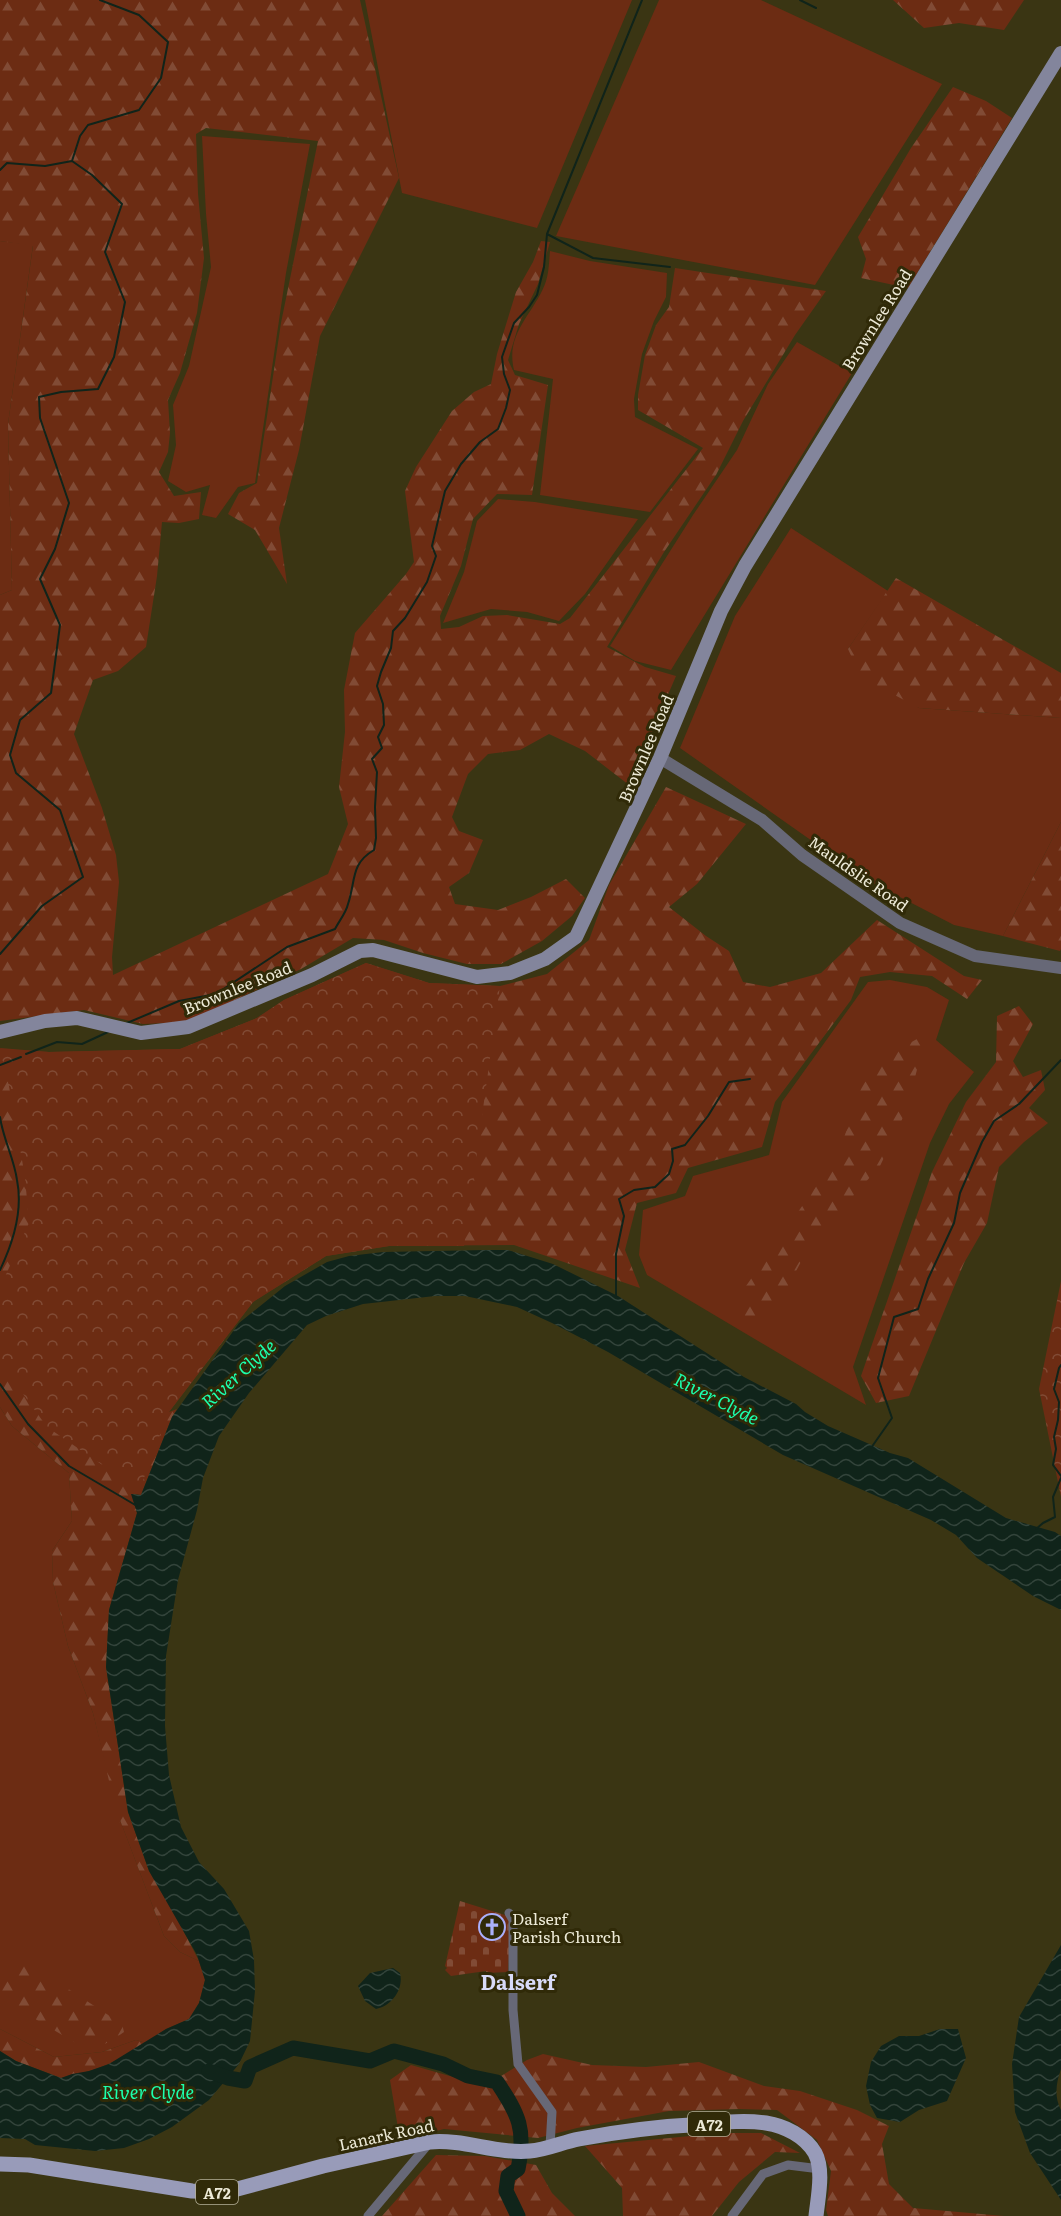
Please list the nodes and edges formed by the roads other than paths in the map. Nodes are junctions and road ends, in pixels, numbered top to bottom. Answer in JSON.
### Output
{"nodes":[{"id":1,"x":1061,"y":53,"type":"edge"},
{"id":2,"x":660,"y":758,"type":"junction"},
{"id":3,"x":1061,"y":968,"type":"edge"},
{"id":4,"x":0,"y":1032,"type":"edge"},
{"id":5,"x":509,"y":1913,"type":"dead end"},
{"id":6,"x":430,"y":2142,"type":"junction"},
{"id":7,"x":550,"y":2146,"type":"junction"},
{"id":8,"x":0,"y":2164,"type":"edge"},
{"id":9,"x":819,"y":2169,"type":"junction"},
{"id":10,"x":368,"y":2216,"type":"edge"},
{"id":11,"x":732,"y":2216,"type":"edge"},
{"id":12,"x":816,"y":2216,"type":"edge"}],
"edges":[{"from":1,"to":2,"type":"main road","name":"Brownlee Road"},
{"from":2,"to":3,"type":"street","name":"Mauldslie Road"},
{"from":2,"to":4,"type":"main road","name":"Brownlee Road"},
{"from":5,"to":7,"type":"street"},
{"from":6,"to":7,"type":"main road","name":"Lanark Road","number":"A72"},
{"from":6,"to":8,"type":"main road","name":"Lanark Road","number":"A72"},
{"from":6,"to":10,"type":"street"},
{"from":7,"to":9,"type":"main road","name":"Lanark Road","number":"A72"},
{"from":9,"to":11,"type":"street"},
{"from":9,"to":12,"type":"main road","name":"Lanark Road","number":"A72"}]}
